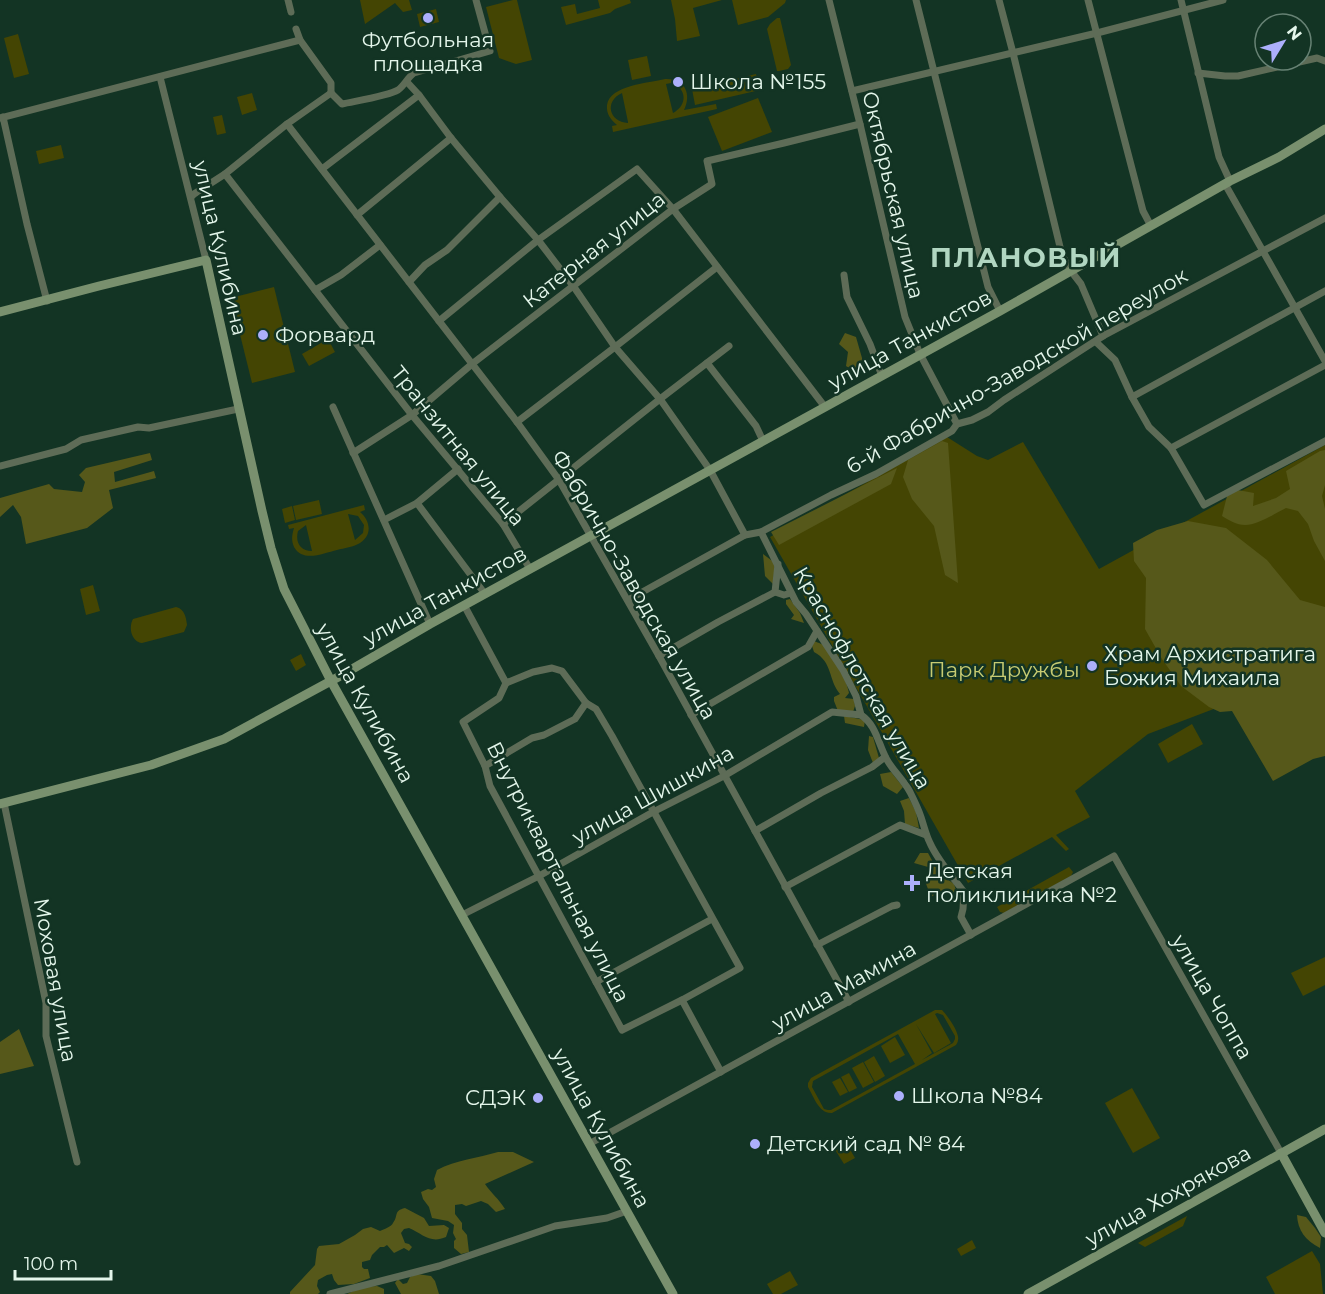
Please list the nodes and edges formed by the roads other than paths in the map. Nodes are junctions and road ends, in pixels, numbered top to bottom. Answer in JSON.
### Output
{"nodes":[{"id":1,"x":288,"y":0,"type":"edge"},
{"id":2,"x":476,"y":0,"type":"edge"},
{"id":3,"x":829,"y":0,"type":"edge"},
{"id":4,"x":916,"y":0,"type":"edge"},
{"id":5,"x":999,"y":0,"type":"edge"},
{"id":6,"x":1088,"y":0,"type":"edge"},
{"id":7,"x":1180,"y":0,"type":"edge"},
{"id":8,"x":1223,"y":0,"type":"edge"},
{"id":9,"x":1183,"y":10,"type":"junction"},
{"id":10,"x":291,"y":12,"type":"dead end"},
{"id":11,"x":296,"y":29,"type":"dead end"},
{"id":12,"x":1097,"y":33,"type":"junction"},
{"id":13,"x":300,"y":40,"type":"junction"},
{"id":14,"x":487,"y":40,"type":"dead end"},
{"id":15,"x":490,"y":51,"type":"dead end"},
{"id":16,"x":1013,"y":53,"type":"junction"},
{"id":17,"x":1325,"y":61,"type":"edge"},
{"id":18,"x":933,"y":73,"type":"junction"},
{"id":19,"x":1198,"y":73,"type":"junction"},
{"id":20,"x":160,"y":77,"type":"junction"},
{"id":21,"x":407,"y":82,"type":"junction"},
{"id":22,"x":852,"y":91,"type":"junction"},
{"id":23,"x":331,"y":93,"type":"junction"},
{"id":24,"x":419,"y":95,"type":"junction"},
{"id":25,"x":1,"y":117,"type":"edge"},
{"id":26,"x":287,"y":124,"type":"junction"},
{"id":27,"x":860,"y":124,"type":"junction"},
{"id":28,"x":1325,"y":129,"type":"edge"},
{"id":29,"x":450,"y":138,"type":"junction"},
{"id":30,"x":322,"y":170,"type":"junction"},
{"id":31,"x":225,"y":174,"type":"junction"},
{"id":32,"x":1228,"y":183,"type":"junction"},
{"id":33,"x":191,"y":197,"type":"junction"},
{"id":34,"x":500,"y":197,"type":"junction"},
{"id":35,"x":673,"y":209,"type":"junction"},
{"id":36,"x":357,"y":215,"type":"junction"},
{"id":37,"x":1325,"y":218,"type":"edge"},
{"id":38,"x":1151,"y":226,"type":"junction"},
{"id":39,"x":538,"y":240,"type":"junction"},
{"id":40,"x":380,"y":245,"type":"junction"},
{"id":41,"x":1264,"y":252,"type":"junction"},
{"id":42,"x":206,"y":260,"type":"junction"},
{"id":43,"x":717,"y":267,"type":"junction"},
{"id":44,"x":1071,"y":271,"type":"junction"},
{"id":45,"x":844,"y":275,"type":"dead end"},
{"id":46,"x":409,"y":282,"type":"junction"},
{"id":47,"x":574,"y":286,"type":"junction"},
{"id":48,"x":315,"y":290,"type":"junction"},
{"id":49,"x":1325,"y":291,"type":"edge"},
{"id":50,"x":47,"y":301,"type":"junction"},
{"id":51,"x":1295,"y":307,"type":"junction"},
{"id":52,"x":1000,"y":311,"type":"junction"},
{"id":53,"x":0,"y":312,"type":"edge"},
{"id":54,"x":439,"y":321,"type":"junction"},
{"id":55,"x":1103,"y":336,"type":"junction"},
{"id":56,"x":1096,"y":342,"type":"junction"},
{"id":57,"x":729,"y":346,"type":"dead end"},
{"id":58,"x":615,"y":347,"type":"junction"},
{"id":59,"x":920,"y":354,"type":"junction"},
{"id":60,"x":707,"y":363,"type":"junction"},
{"id":61,"x":1325,"y":363,"type":"edge"},
{"id":62,"x":472,"y":364,"type":"junction"},
{"id":63,"x":882,"y":376,"type":"junction"},
{"id":64,"x":1132,"y":397,"type":"junction"},
{"id":65,"x":660,"y":399,"type":"junction"},
{"id":66,"x":333,"y":407,"type":"dead end"},
{"id":67,"x":825,"y":407,"type":"junction"},
{"id":68,"x":238,"y":409,"type":"junction"},
{"id":69,"x":412,"y":416,"type":"junction"},
{"id":70,"x":517,"y":423,"type":"junction"},
{"id":71,"x":957,"y":424,"type":"junction"},
{"id":72,"x":763,"y":441,"type":"junction"},
{"id":73,"x":1325,"y":441,"type":"edge"},
{"id":74,"x":1171,"y":448,"type":"junction"},
{"id":75,"x":353,"y":453,"type":"junction"},
{"id":76,"x":0,"y":466,"type":"edge"},
{"id":77,"x":458,"y":469,"type":"junction"},
{"id":78,"x":710,"y":470,"type":"junction"},
{"id":79,"x":559,"y":480,"type":"junction"},
{"id":80,"x":417,"y":502,"type":"junction"},
{"id":81,"x":384,"y":520,"type":"junction"},
{"id":82,"x":503,"y":524,"type":"junction"},
{"id":83,"x":760,"y":532,"type":"junction"},
{"id":84,"x":745,"y":535,"type":"junction"},
{"id":85,"x":590,"y":537,"type":"junction"},
{"id":86,"x":778,"y":564,"type":"junction"},
{"id":87,"x":530,"y":569,"type":"junction"},
{"id":88,"x":775,"y":592,"type":"junction"},
{"id":89,"x":791,"y":593,"type":"junction"},
{"id":90,"x":485,"y":594,"type":"junction"},
{"id":91,"x":628,"y":600,"type":"junction"},
{"id":92,"x":464,"y":605,"type":"junction"},
{"id":93,"x":430,"y":624,"type":"junction"},
{"id":94,"x":816,"y":631,"type":"junction"},
{"id":95,"x":659,"y":656,"type":"junction"},
{"id":96,"x":331,"y":681,"type":"junction"},
{"id":97,"x":506,"y":682,"type":"junction"},
{"id":98,"x":586,"y":703,"type":"junction"},
{"id":99,"x":691,"y":715,"type":"junction"},
{"id":100,"x":861,"y":715,"type":"junction"},
{"id":101,"x":885,"y":757,"type":"junction"},
{"id":102,"x":485,"y":766,"type":"junction"},
{"id":103,"x":724,"y":776,"type":"junction"},
{"id":104,"x":2,"y":804,"type":"edge"},
{"id":105,"x":654,"y":812,"type":"junction"},
{"id":106,"x":755,"y":831,"type":"junction"},
{"id":107,"x":926,"y":835,"type":"junction"},
{"id":108,"x":1114,"y":856,"type":"joint"},
{"id":109,"x":539,"y":876,"type":"junction"},
{"id":110,"x":785,"y":887,"type":"junction"},
{"id":111,"x":897,"y":905,"type":"dead end"},
{"id":112,"x":462,"y":915,"type":"junction"},
{"id":113,"x":712,"y":919,"type":"junction"},
{"id":114,"x":971,"y":935,"type":"junction"},
{"id":115,"x":817,"y":945,"type":"junction"},
{"id":116,"x":596,"y":981,"type":"junction"},
{"id":117,"x":682,"y":1000,"type":"junction"},
{"id":118,"x":849,"y":1002,"type":"junction"},
{"id":119,"x":721,"y":1072,"type":"junction"},
{"id":120,"x":1325,"y":1129,"type":"edge"},
{"id":121,"x":589,"y":1144,"type":"junction"},
{"id":122,"x":1281,"y":1154,"type":"junction"},
{"id":123,"x":77,"y":1162,"type":"dead end"},
{"id":124,"x":627,"y":1211,"type":"junction"},
{"id":125,"x":1325,"y":1233,"type":"edge"},
{"id":126,"x":330,"y":1294,"type":"edge"},
{"id":127,"x":673,"y":1294,"type":"edge"},
{"id":128,"x":1028,"y":1294,"type":"edge"}],
"edges":[{"from":1,"to":10,"type":"street"},
{"from":2,"to":14,"type":"street"},
{"from":3,"to":22,"type":"street","name":"Октябрьская улица"},
{"from":4,"to":18,"type":"street"},
{"from":5,"to":16,"type":"street"},
{"from":6,"to":12,"type":"street"},
{"from":7,"to":9,"type":"street"},
{"from":8,"to":9,"type":"street"},
{"from":9,"to":12,"type":"street"},
{"from":9,"to":19,"type":"street"},
{"from":11,"to":13,"type":"street"},
{"from":12,"to":16,"type":"street"},
{"from":12,"to":38,"type":"street"},
{"from":13,"to":20,"type":"street"},
{"from":13,"to":23,"type":"street"},
{"from":15,"to":21,"type":"street"},
{"from":16,"to":18,"type":"street"},
{"from":16,"to":44,"type":"street"},
{"from":17,"to":19,"type":"street"},
{"from":18,"to":22,"type":"street"},
{"from":18,"to":52,"type":"street"},
{"from":19,"to":32,"type":"street"},
{"from":20,"to":25,"type":"street"},
{"from":20,"to":33,"type":"street","name":"улица Кулибина"},
{"from":21,"to":23,"type":"street"},
{"from":21,"to":24,"type":"street"},
{"from":22,"to":27,"type":"street","name":"Октябрьская улица"},
{"from":23,"to":26,"type":"street"},
{"from":24,"to":29,"type":"street"},
{"from":24,"to":30,"type":"street"},
{"from":25,"to":50,"type":"street"},
{"from":26,"to":30,"type":"street","name":"Фабрично-Заводская улица"},
{"from":26,"to":31,"type":"street"},
{"from":27,"to":35,"type":"street","name":"Катерная улица"},
{"from":27,"to":59,"type":"street","name":"Октябрьская улица"},
{"from":28,"to":32,"type":"street","name":"улица Танкистов"},
{"from":29,"to":34,"type":"street"},
{"from":29,"to":36,"type":"street"},
{"from":30,"to":36,"type":"street","name":"Фабрично-Заводская улица"},
{"from":31,"to":33,"type":"street"},
{"from":31,"to":48,"type":"street","name":"Транзитная улица"},
{"from":32,"to":38,"type":"street","name":"улица Танкистов"},
{"from":32,"to":41,"type":"street"},
{"from":33,"to":42,"type":"street","name":"улица Кулибина"},
{"from":34,"to":39,"type":"street"},
{"from":34,"to":46,"type":"street"},
{"from":35,"to":39,"type":"street"},
{"from":35,"to":43,"type":"street"},
{"from":35,"to":47,"type":"street","name":"Катерная улица"},
{"from":36,"to":40,"type":"street","name":"Фабрично-Заводская улица"},
{"from":37,"to":41,"type":"street","name":"6-й Фабрично-Заводской переулок"},
{"from":38,"to":44,"type":"street","name":"улица Танкистов"},
{"from":39,"to":47,"type":"street"},
{"from":39,"to":54,"type":"street"},
{"from":40,"to":46,"type":"street","name":"Фабрично-Заводская улица"},
{"from":40,"to":48,"type":"street"},
{"from":41,"to":51,"type":"street"},
{"from":41,"to":55,"type":"street","name":"6-й Фабрично-Заводской переулок"},
{"from":42,"to":50,"type":"street"},
{"from":42,"to":68,"type":"street","name":"улица Кулибина"},
{"from":43,"to":58,"type":"street"},
{"from":43,"to":67,"type":"street"},
{"from":44,"to":52,"type":"street","name":"улица Танкистов"},
{"from":44,"to":55,"type":"street"},
{"from":45,"to":63,"type":"street"},
{"from":46,"to":54,"type":"street","name":"Фабрично-Заводская улица"},
{"from":47,"to":58,"type":"street"},
{"from":47,"to":62,"type":"street","name":"Катерная улица"},
{"from":48,"to":69,"type":"street","name":"Транзитная улица"},
{"from":49,"to":51,"type":"street"},
{"from":50,"to":53,"type":"street"},
{"from":51,"to":61,"type":"street"},
{"from":51,"to":64,"type":"street"},
{"from":52,"to":59,"type":"street","name":"улица Танкистов"},
{"from":54,"to":62,"type":"street","name":"Фабрично-Заводская улица"},
{"from":55,"to":56,"type":"street","name":"6-й Фабрично-Заводской переулок"},
{"from":56,"to":64,"type":"street"},
{"from":56,"to":71,"type":"street","name":"6-й Фабрично-Заводской переулок"},
{"from":57,"to":60,"type":"street"},
{"from":58,"to":65,"type":"street"},
{"from":58,"to":70,"type":"street"},
{"from":59,"to":63,"type":"street","name":"улица Танкистов"},
{"from":59,"to":71,"type":"street","name":"Октябрьская улица"},
{"from":60,"to":65,"type":"street"},
{"from":60,"to":72,"type":"street"},
{"from":61,"to":74,"type":"street"},
{"from":62,"to":69,"type":"street","name":"Катерная улица"},
{"from":62,"to":70,"type":"street","name":"Фабрично-Заводская улица"},
{"from":63,"to":67,"type":"street","name":"улица Танкистов"},
{"from":64,"to":74,"type":"street"},
{"from":65,"to":78,"type":"street"},
{"from":65,"to":79,"type":"street"},
{"from":66,"to":75,"type":"street"},
{"from":67,"to":72,"type":"street","name":"улица Танкистов"},
{"from":68,"to":76,"type":"street"},
{"from":68,"to":96,"type":"street","name":"улица Кулибина"},
{"from":69,"to":75,"type":"street","name":"Катерная улица"},
{"from":69,"to":77,"type":"street","name":"Транзитная улица"},
{"from":70,"to":79,"type":"street","name":"Фабрично-Заводская улица"},
{"from":71,"to":83,"type":"street","name":"6-й Фабрично-Заводской переулок"},
{"from":72,"to":78,"type":"street","name":"улица Танкистов"},
{"from":73,"to":74,"type":"street"},
{"from":75,"to":81,"type":"street"},
{"from":77,"to":80,"type":"street"},
{"from":77,"to":82,"type":"street","name":"Транзитная улица"},
{"from":78,"to":84,"type":"street"},
{"from":78,"to":85,"type":"street","name":"улица Танкистов"},
{"from":79,"to":82,"type":"street"},
{"from":79,"to":85,"type":"street","name":"Фабрично-Заводская улица"},
{"from":80,"to":81,"type":"street"},
{"from":80,"to":90,"type":"street"},
{"from":81,"to":93,"type":"street"},
{"from":82,"to":87,"type":"street","name":"Транзитная улица"},
{"from":83,"to":84,"type":"street","name":"6-й Фабрично-Заводской переулок"},
{"from":83,"to":86,"type":"street","name":"Краснофлотская улица"},
{"from":84,"to":91,"type":"street","name":"6-й Фабрично-Заводской переулок"},
{"from":85,"to":87,"type":"street","name":"улица Танкистов"},
{"from":85,"to":91,"type":"street","name":"Фабрично-Заводская улица"},
{"from":86,"to":88,"type":"street"},
{"from":86,"to":89,"type":"street","name":"Краснофлотская улица"},
{"from":87,"to":90,"type":"street","name":"улица Танкистов"},
{"from":88,"to":89,"type":"street"},
{"from":88,"to":95,"type":"street"},
{"from":89,"to":94,"type":"street","name":"Краснофлотская улица"},
{"from":90,"to":92,"type":"street","name":"улица Танкистов"},
{"from":91,"to":95,"type":"street","name":"Фабрично-Заводская улица"},
{"from":92,"to":93,"type":"street","name":"улица Танкистов"},
{"from":92,"to":97,"type":"street"},
{"from":93,"to":96,"type":"street","name":"улица Танкистов"},
{"from":94,"to":99,"type":"street"},
{"from":94,"to":100,"type":"street","name":"Краснофлотская улица"},
{"from":95,"to":99,"type":"street","name":"Фабрично-Заводская улица"},
{"from":96,"to":104,"type":"street","name":"улица Танкистов"},
{"from":96,"to":112,"type":"street","name":"улица Кулибина"},
{"from":97,"to":98,"type":"street","name":"Внутриквартальная улица"},
{"from":97,"to":102,"type":"street","name":"Внутриквартальная улица"},
{"from":98,"to":102,"type":"street"},
{"from":98,"to":105,"type":"street","name":"Внутриквартальная улица"},
{"from":99,"to":103,"type":"street","name":"Фабрично-Заводская улица"},
{"from":100,"to":101,"type":"street","name":"Краснофлотская улица"},
{"from":100,"to":103,"type":"street","name":"улица Шишкина"},
{"from":101,"to":106,"type":"street"},
{"from":101,"to":107,"type":"street","name":"Краснофлотская улица"},
{"from":102,"to":109,"type":"street","name":"Внутриквартальная улица"},
{"from":103,"to":105,"type":"street","name":"улица Шишкина"},
{"from":103,"to":106,"type":"street","name":"Фабрично-Заводская улица"},
{"from":104,"to":123,"type":"street","name":"Моховая улица"},
{"from":105,"to":109,"type":"street","name":"улица Шишкина"},
{"from":105,"to":113,"type":"street","name":"Внутриквартальная улица"},
{"from":106,"to":110,"type":"street","name":"Фабрично-Заводская улица"},
{"from":107,"to":110,"type":"street"},
{"from":107,"to":114,"type":"street","name":"Краснофлотская улица"},
{"from":108,"to":114,"type":"street","name":"улица Мамина"},
{"from":108,"to":122,"type":"street","name":"улица Чоппа"},
{"from":109,"to":112,"type":"street","name":"улица Шишкина"},
{"from":109,"to":116,"type":"street","name":"Внутриквартальная улица"},
{"from":110,"to":115,"type":"street","name":"Фабрично-Заводская улица"},
{"from":111,"to":115,"type":"street"},
{"from":112,"to":121,"type":"street","name":"улица Кулибина"},
{"from":113,"to":116,"type":"street"},
{"from":113,"to":117,"type":"street","name":"Внутриквартальная улица"},
{"from":114,"to":118,"type":"street","name":"улица Мамина"},
{"from":115,"to":118,"type":"street","name":"Фабрично-Заводская улица"},
{"from":116,"to":117,"type":"street","name":"Внутриквартальная улица"},
{"from":117,"to":119,"type":"street"},
{"from":118,"to":119,"type":"street","name":"улица Мамина"},
{"from":119,"to":121,"type":"street","name":"улица Мамина"},
{"from":120,"to":122,"type":"street","name":"улица Хохрякова"},
{"from":121,"to":124,"type":"street","name":"улица Кулибина"},
{"from":122,"to":125,"type":"street"},
{"from":122,"to":128,"type":"street","name":"улица Хохрякова"},
{"from":124,"to":126,"type":"street"},
{"from":124,"to":127,"type":"street","name":"улица Кулибина"}]}
